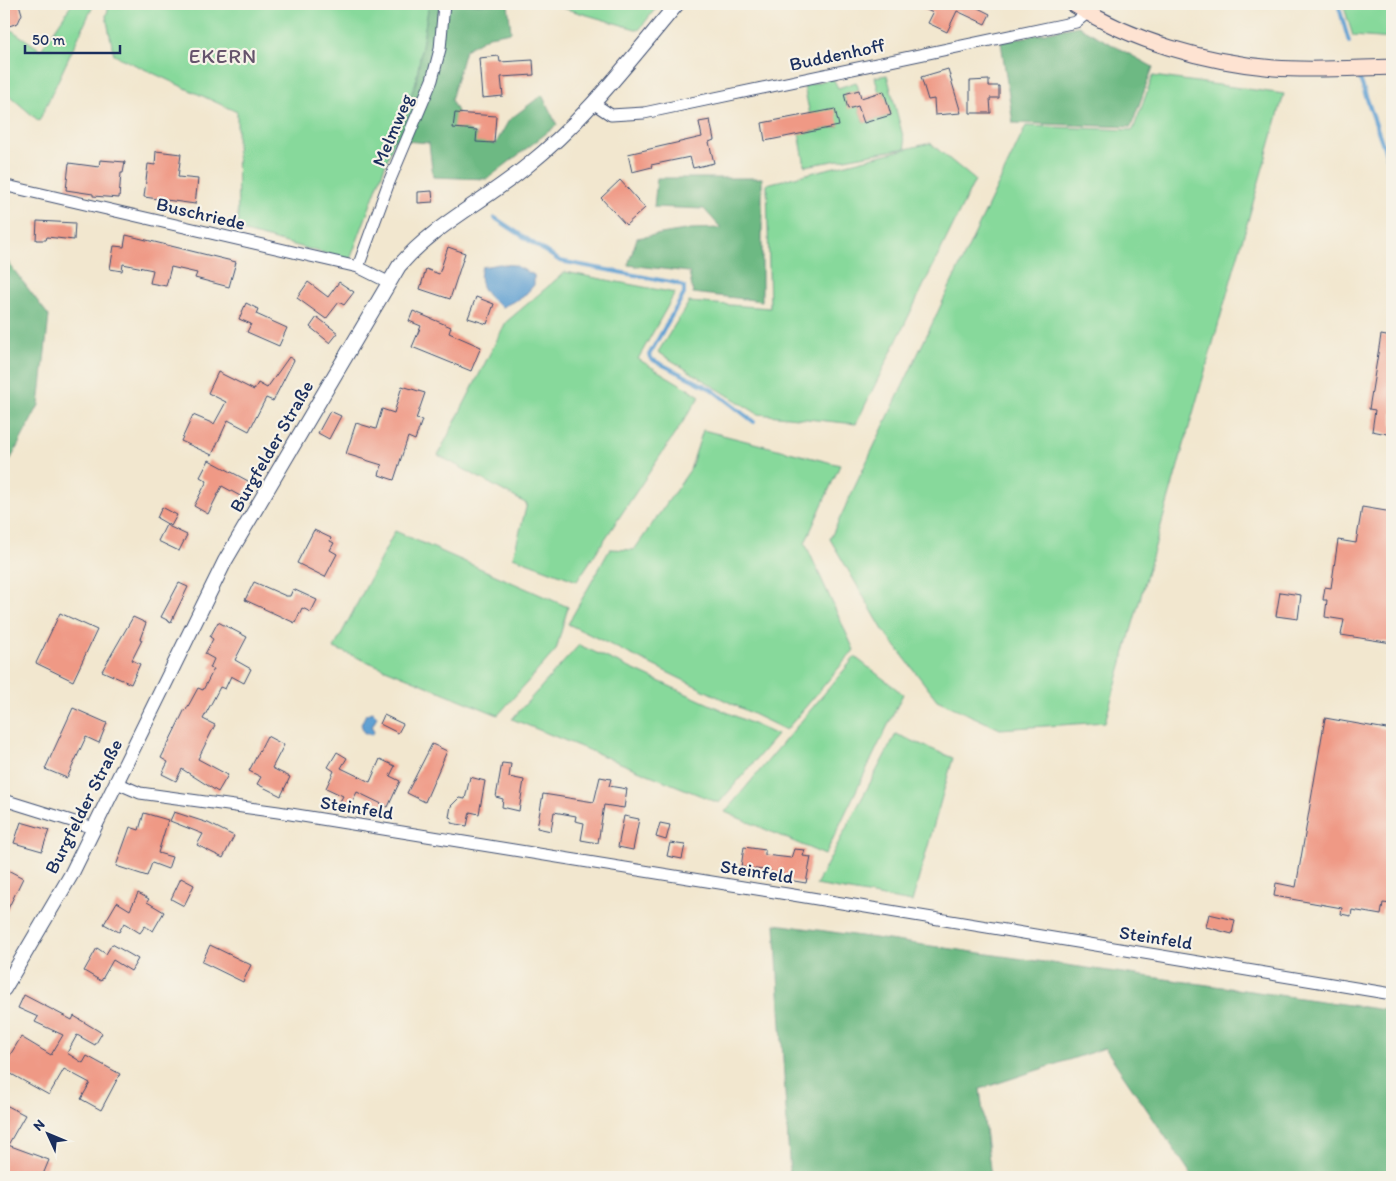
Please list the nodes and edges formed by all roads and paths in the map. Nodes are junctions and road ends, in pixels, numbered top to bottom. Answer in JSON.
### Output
{"nodes":[{"id":1,"x":444,"y":4,"type":"edge"},
{"id":2,"x":676,"y":4,"type":"edge"},
{"id":3,"x":1073,"y":4,"type":"edge"},
{"id":4,"x":1087,"y":13,"type":"junction"},
{"id":5,"x":1392,"y":68,"type":"edge"},
{"id":6,"x":593,"y":103,"type":"junction"},
{"id":7,"x":4,"y":183,"type":"edge"},
{"id":8,"x":358,"y":267,"type":"junction"},
{"id":9,"x":388,"y":282,"type":"junction"},
{"id":10,"x":116,"y":782,"type":"junction"},
{"id":11,"x":4,"y":800,"type":"edge"},
{"id":12,"x":94,"y":828,"type":"junction"},
{"id":13,"x":4,"y":989,"type":"edge"},
{"id":14,"x":1392,"y":994,"type":"edge"}],
"edges":[{"from":1,"to":8,"type":"street","name":"Melmweg"},
{"from":2,"to":6,"type":"street","name":"Burgfelder Straße"},
{"from":3,"to":4,"type":"main road"},
{"from":4,"to":5,"type":"main road"},
{"from":4,"to":6,"type":"street","name":"Buddenhoff"},
{"from":6,"to":9,"type":"street","name":"Burgfelder Straße"},
{"from":7,"to":8,"type":"street","name":"Buschriede"},
{"from":8,"to":9,"type":"street","name":"Buschriede"},
{"from":9,"to":10,"type":"street","name":"Burgfelder Straße"},
{"from":10,"to":12,"type":"street","name":"Burgfelder Straße"},
{"from":10,"to":14,"type":"street","name":"Steinfeld"},
{"from":11,"to":12,"type":"street"},
{"from":12,"to":13,"type":"street","name":"Burgfelder Straße"}]}
